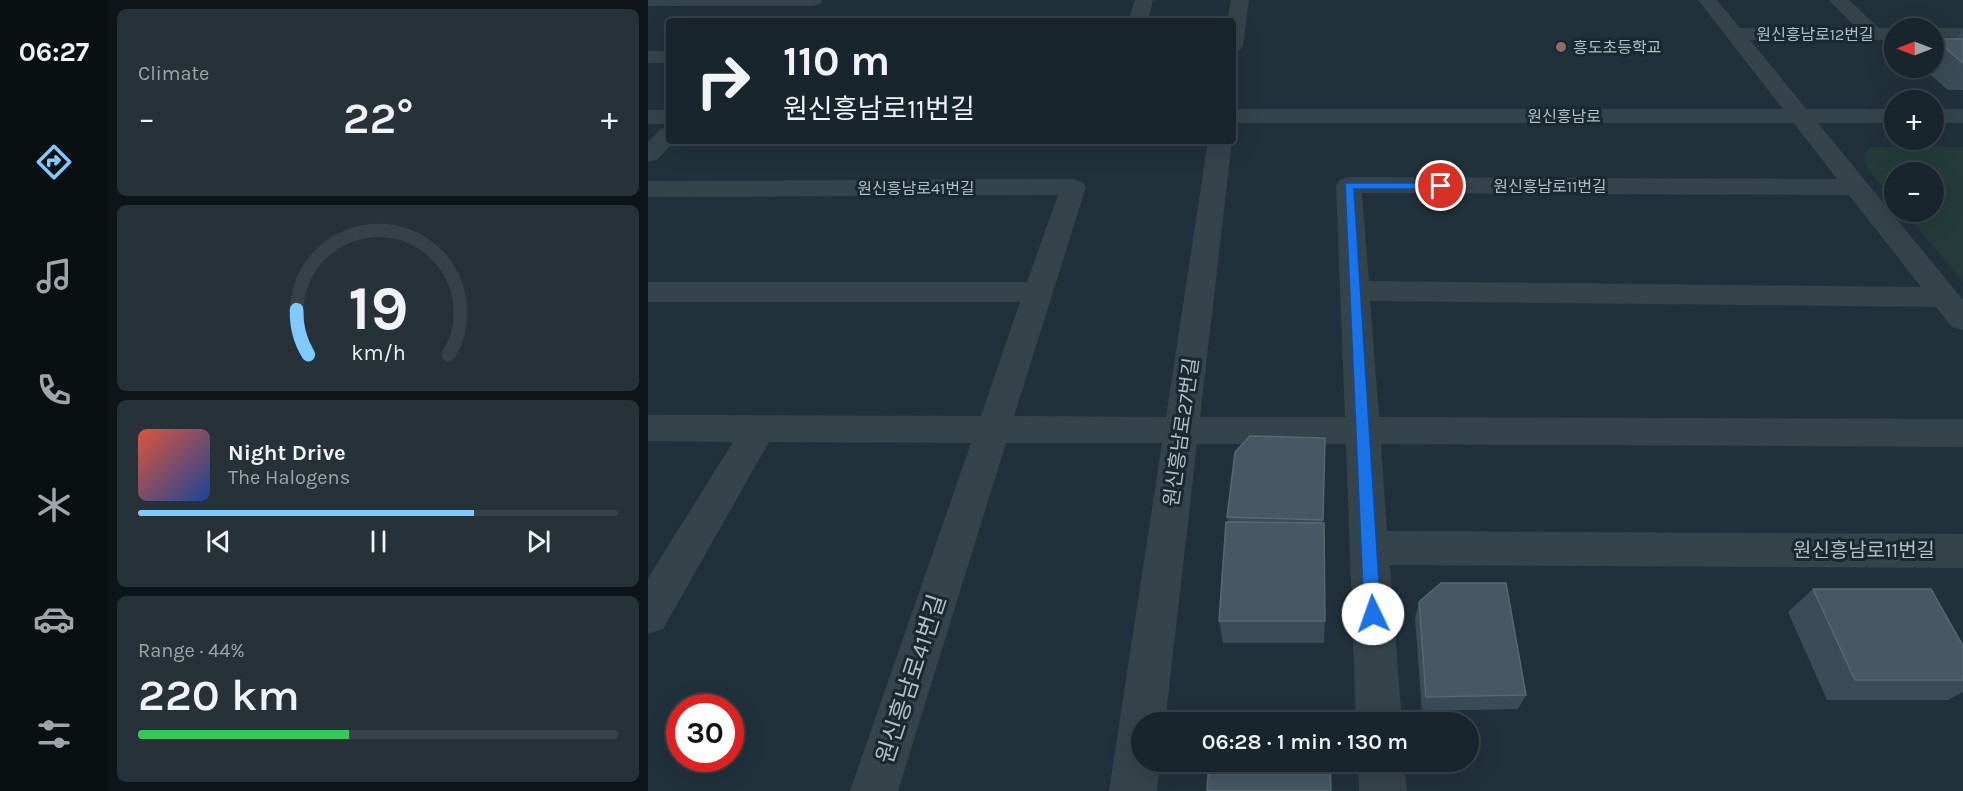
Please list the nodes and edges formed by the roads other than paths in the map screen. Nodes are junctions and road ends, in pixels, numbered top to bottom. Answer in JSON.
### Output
{"nodes":[{"id":1,"x":648,"y":0,"type":"edge"},
{"id":2,"x":804,"y":0,"type":"edge"},
{"id":3,"x":813,"y":0,"type":"edge"},
{"id":4,"x":1144,"y":0,"type":"edge"},
{"id":5,"x":1240,"y":0,"type":"edge"},
{"id":6,"x":1707,"y":0,"type":"edge"},
{"id":7,"x":1838,"y":0,"type":"edge"},
{"id":8,"x":786,"y":18,"type":"edge"},
{"id":9,"x":1138,"y":18,"type":"edge"},
{"id":10,"x":1236,"y":26,"type":"edge"},
{"id":11,"x":1735,"y":34,"type":"junction"},
{"id":12,"x":1874,"y":34,"type":"junction"},
{"id":13,"x":1884,"y":34,"type":"edge"},
{"id":14,"x":1944,"y":34,"type":"edge"},
{"id":15,"x":1963,"y":34,"type":"edge"},
{"id":16,"x":648,"y":57,"type":"edge"},
{"id":17,"x":666,"y":57,"type":"edge"},
{"id":18,"x":1236,"y":116,"type":"edge"},
{"id":19,"x":1800,"y":116,"type":"junction"},
{"id":20,"x":1884,"y":116,"type":"edge"},
{"id":21,"x":1944,"y":116,"type":"edge"},
{"id":22,"x":1963,"y":116,"type":"edge"},
{"id":23,"x":648,"y":117,"type":"edge"},
{"id":24,"x":666,"y":117,"type":"edge"},
{"id":25,"x":666,"y":137,"type":"edge"},
{"id":26,"x":1220,"y":144,"type":"edge"},
{"id":27,"x":648,"y":155,"type":"edge"},
{"id":28,"x":1857,"y":187,"type":"junction"},
{"id":29,"x":648,"y":189,"type":"edge"},
{"id":30,"x":1355,"y":291,"type":"junction"},
{"id":31,"x":648,"y":292,"type":"edge"},
{"id":32,"x":1038,"y":292,"type":"junction"},
{"id":33,"x":1945,"y":297,"type":"junction"},
{"id":34,"x":1963,"y":320,"type":"edge"},
{"id":35,"x":648,"y":428,"type":"edge"},
{"id":36,"x":759,"y":429,"type":"junction"},
{"id":37,"x":993,"y":429,"type":"junction"},
{"id":38,"x":1181,"y":430,"type":"junction"},
{"id":39,"x":1362,"y":431,"type":"junction"},
{"id":40,"x":1963,"y":433,"type":"edge"},
{"id":41,"x":1369,"y":548,"type":"junction"},
{"id":42,"x":1963,"y":551,"type":"edge"},
{"id":43,"x":648,"y":615,"type":"edge"},
{"id":44,"x":1143,"y":712,"type":"edge"},
{"id":45,"x":1378,"y":712,"type":"edge"},
{"id":46,"x":1136,"y":772,"type":"edge"},
{"id":47,"x":1382,"y":772,"type":"edge"},
{"id":48,"x":874,"y":791,"type":"edge"},
{"id":49,"x":1133,"y":791,"type":"edge"},
{"id":50,"x":1383,"y":791,"type":"edge"}],
"edges":[{"from":1,"to":2,"type":"street"},
{"from":2,"to":3,"type":"street"},
{"from":2,"to":8,"type":"street"},
{"from":4,"to":9,"type":"street"},
{"from":5,"to":10,"type":"street"},
{"from":6,"to":11,"type":"street","name":"원신흥남로12번길"},
{"from":7,"to":12,"type":"street"},
{"from":11,"to":12,"type":"street","name":"원신흥남로12번길"},
{"from":11,"to":19,"type":"street","name":"원신흥남로12번길"},
{"from":12,"to":13,"type":"street","name":"원신흥남로12번길"},
{"from":14,"to":15,"type":"street"},
{"from":16,"to":17,"type":"street"},
{"from":18,"to":19,"type":"street","name":"원신흥남로"},
{"from":19,"to":20,"type":"street","name":"원신흥남로"},
{"from":19,"to":28,"type":"street"},
{"from":21,"to":22,"type":"street"},
{"from":23,"to":24,"type":"street"},
{"from":25,"to":27,"type":"street"},
{"from":26,"to":38,"type":"street","name":"원신흥남로27번길"},
{"from":28,"to":30,"type":"street","name":"원신흥남로11번길"},
{"from":28,"to":33,"type":"street"},
{"from":29,"to":32,"type":"street","name":"원신흥남로41번길"},
{"from":30,"to":33,"type":"street"},
{"from":30,"to":39,"type":"street","name":"원신흥남로11번길"},
{"from":31,"to":32,"type":"street"},
{"from":32,"to":37,"type":"street","name":"원신흥남로41번길"},
{"from":33,"to":34,"type":"street"},
{"from":35,"to":36,"type":"street"},
{"from":36,"to":37,"type":"street"},
{"from":36,"to":43,"type":"street"},
{"from":37,"to":38,"type":"street"},
{"from":37,"to":48,"type":"street","name":"원신흥남로41번길"},
{"from":38,"to":39,"type":"street"},
{"from":38,"to":44,"type":"street","name":"원신흥남로27번길"},
{"from":39,"to":40,"type":"street"},
{"from":39,"to":41,"type":"street","name":"원신흥남로11번길"},
{"from":41,"to":42,"type":"street","name":"원신흥남로11번길"},
{"from":41,"to":45,"type":"street","name":"원신흥남로11번길"},
{"from":46,"to":49,"type":"street"},
{"from":47,"to":50,"type":"street"}]}
